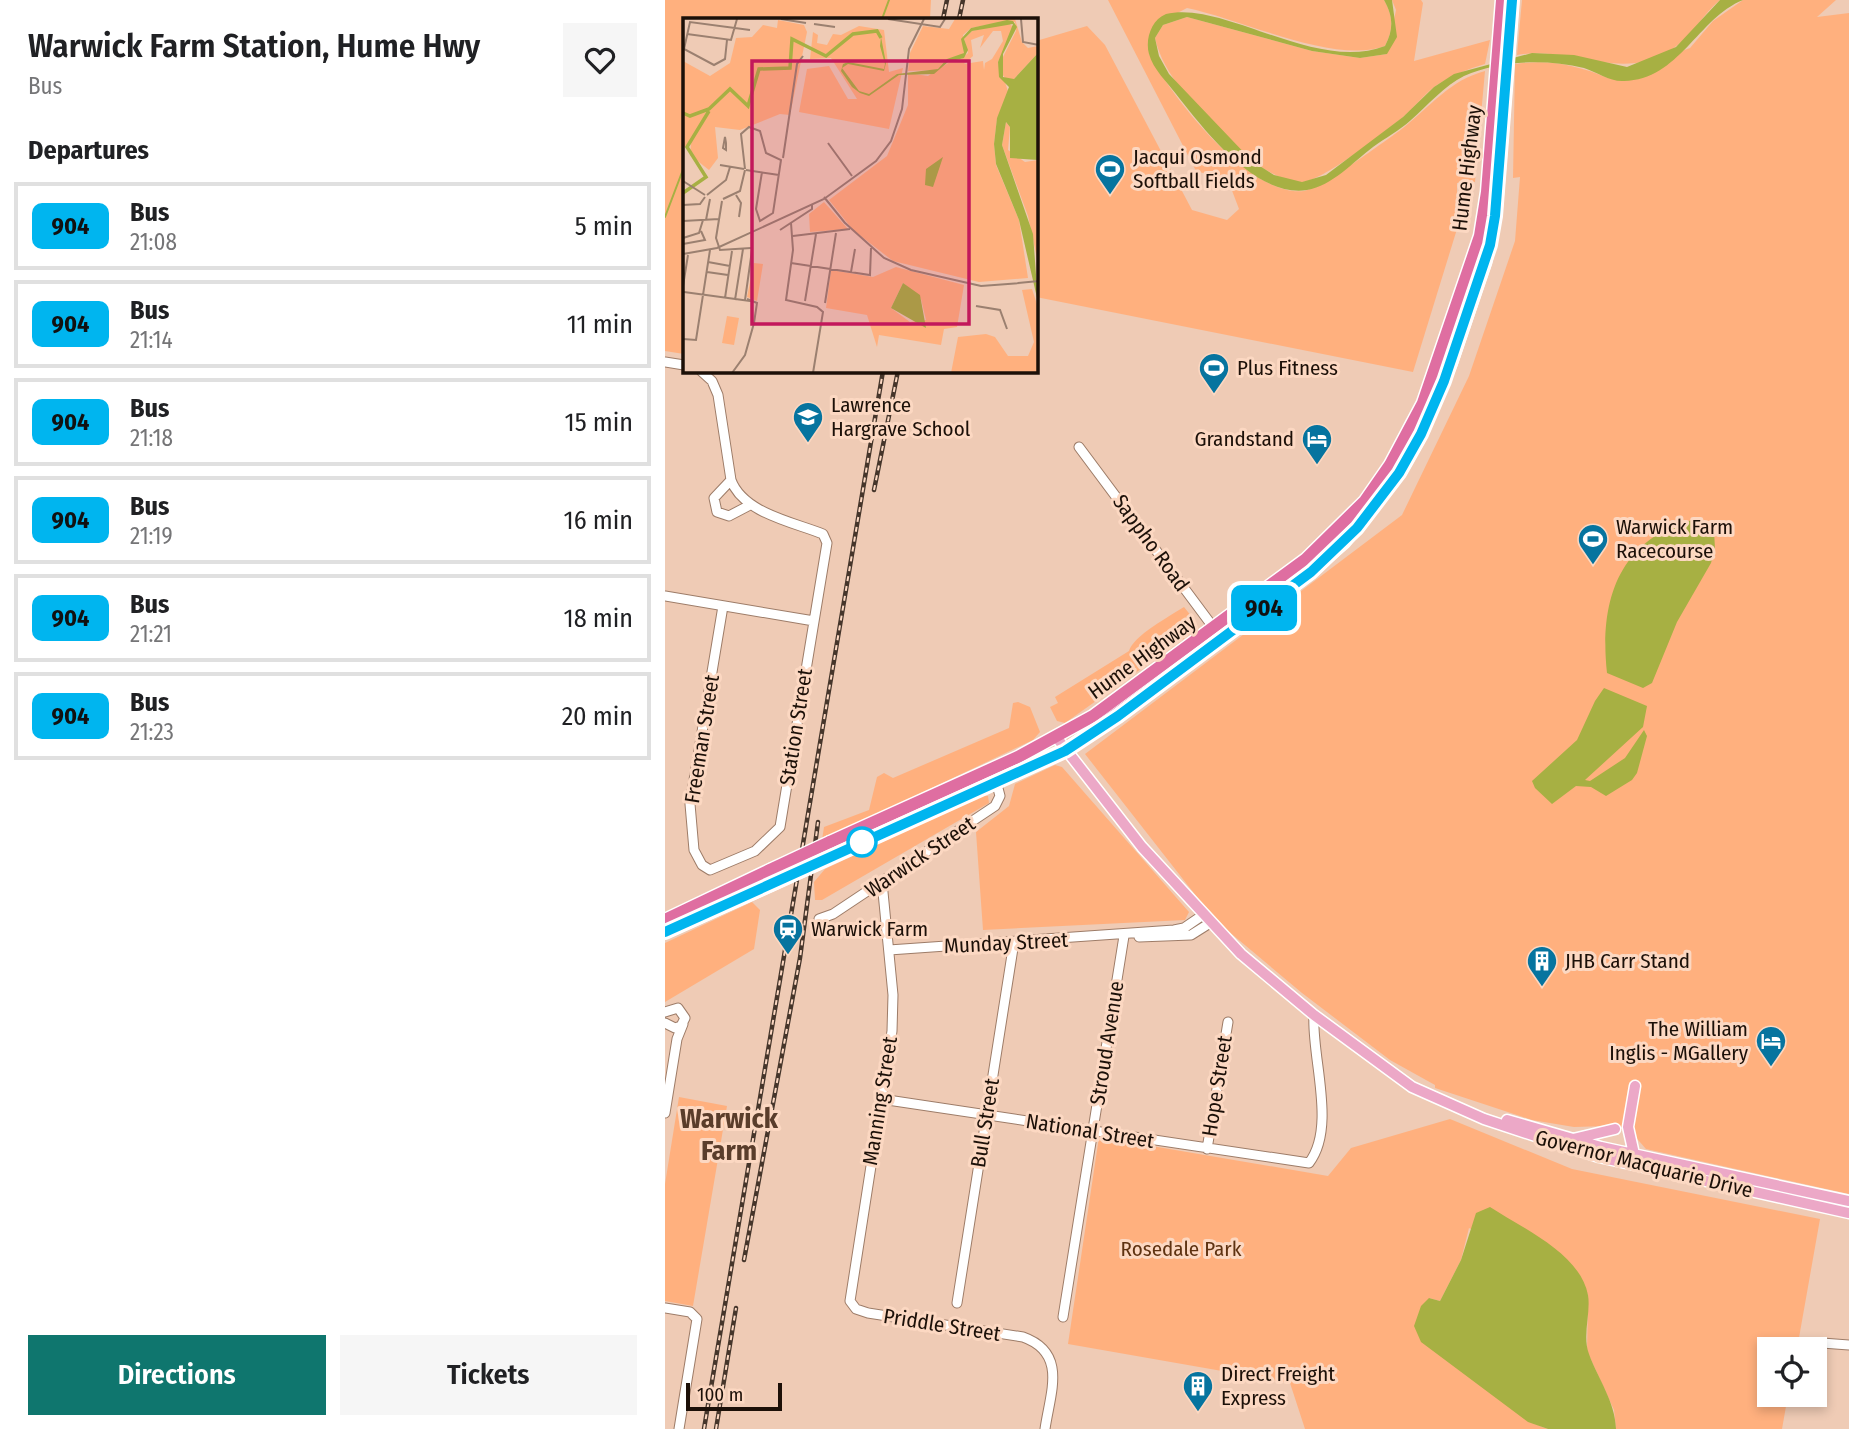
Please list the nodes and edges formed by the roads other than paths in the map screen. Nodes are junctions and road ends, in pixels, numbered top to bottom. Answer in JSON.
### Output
{"nodes":[{"id":1,"x":1502,"y":0,"type":"edge"},
{"id":2,"x":1512,"y":0,"type":"edge"},
{"id":3,"x":1504,"y":40,"type":"junction"},
{"id":4,"x":665,"y":362,"type":"edge"},
{"id":5,"x":683,"y":365,"type":"edge"},
{"id":6,"x":703,"y":373,"type":"edge"},
{"id":7,"x":1079,"y":447,"type":"dead end"},
{"id":8,"x":731,"y":480,"type":"junction"},
{"id":9,"x":750,"y":505,"type":"junction"},
{"id":10,"x":665,"y":596,"type":"edge"},
{"id":11,"x":723,"y":606,"type":"junction"},
{"id":12,"x":814,"y":621,"type":"junction"},
{"id":13,"x":1218,"y":634,"type":"junction"},
{"id":14,"x":1057,"y":738,"type":"junction"},
{"id":15,"x":1065,"y":751,"type":"junction"},
{"id":16,"x":996,"y":781,"type":"junction"},
{"id":17,"x":707,"y":869,"type":"joint"},
{"id":18,"x":882,"y":882,"type":"junction"},
{"id":19,"x":819,"y":919,"type":"dead end"},
{"id":20,"x":665,"y":920,"type":"edge"},
{"id":21,"x":1204,"y":921,"type":"junction"},
{"id":22,"x":665,"y":932,"type":"edge"},
{"id":23,"x":1124,"y":936,"type":"junction"},
{"id":24,"x":1014,"y":942,"type":"junction"},
{"id":25,"x":888,"y":950,"type":"junction"},
{"id":26,"x":665,"y":1013,"type":"edge"},
{"id":27,"x":1314,"y":1015,"type":"junction"},
{"id":28,"x":1228,"y":1022,"type":"dead end"},
{"id":29,"x":683,"y":1024,"type":"junction"},
{"id":30,"x":667,"y":1025,"type":"edge"},
{"id":31,"x":665,"y":1078,"type":"edge"},
{"id":32,"x":1406,"y":1082,"type":"junction"},
{"id":33,"x":1635,"y":1086,"type":"dead end"},
{"id":34,"x":881,"y":1099,"type":"junction"},
{"id":35,"x":665,"y":1113,"type":"edge"},
{"id":36,"x":987,"y":1115,"type":"junction"},
{"id":37,"x":1615,"y":1129,"type":"dead end"},
{"id":38,"x":1093,"y":1132,"type":"junction"},
{"id":39,"x":1573,"y":1139,"type":"junction"},
{"id":40,"x":1207,"y":1149,"type":"junction"},
{"id":41,"x":1634,"y":1154,"type":"junction"},
{"id":42,"x":1849,"y":1201,"type":"edge"},
{"id":43,"x":1849,"y":1213,"type":"edge"},
{"id":44,"x":957,"y":1303,"type":"dead end"},
{"id":45,"x":665,"y":1308,"type":"edge"},
{"id":46,"x":862,"y":1312,"type":"joint"},
{"id":47,"x":1063,"y":1317,"type":"dead end"},
{"id":48,"x":1827,"y":1343,"type":"edge"},
{"id":49,"x":1849,"y":1345,"type":"edge"},
{"id":50,"x":679,"y":1429,"type":"edge"},
{"id":51,"x":1045,"y":1429,"type":"edge"}],
"edges":[{"from":1,"to":3,"type":"highway","name":"Hume Highway"},
{"from":2,"to":3,"type":"highway","name":"Hume Highway"},
{"from":3,"to":13,"type":"highway","name":"Hume Highway"},
{"from":4,"to":5,"type":"street"},
{"from":6,"to":8,"type":"street"},
{"from":7,"to":13,"type":"street","name":"Sappho Road"},
{"from":8,"to":9,"type":"street"},
{"from":8,"to":9,"type":"street"},
{"from":9,"to":12,"type":"street","name":"Station Street"},
{"from":10,"to":11,"type":"street"},
{"from":11,"to":12,"type":"street"},
{"from":11,"to":17,"type":"street","name":"Freeman Street"},
{"from":12,"to":17,"type":"street","name":"Station Street"},
{"from":13,"to":14,"type":"highway","name":"Hume Highway"},
{"from":13,"to":15,"type":"highway","name":"Hume Highway"},
{"from":14,"to":15,"type":"main road","name":"Governor Macquarie Drive"},
{"from":14,"to":20,"type":"highway","name":"Hume Highway","bridge":true},
{"from":15,"to":16,"type":"highway","name":"Hume Highway"},
{"from":15,"to":21,"type":"main road","name":"Governor Macquarie Drive"},
{"from":16,"to":18,"type":"street","name":"Warwick Street"},
{"from":16,"to":22,"type":"highway","name":"Hume Highway","bridge":true},
{"from":18,"to":19,"type":"street","name":"Warwick Street"},
{"from":18,"to":25,"type":"street","name":"Manning Street"},
{"from":21,"to":23,"type":"street","name":"Munday Street"},
{"from":21,"to":27,"type":"main road","name":"Governor Macquarie Drive"},
{"from":23,"to":24,"type":"street","name":"Munday Street"},
{"from":23,"to":38,"type":"street","name":"Stroud Avenue"},
{"from":24,"to":25,"type":"street","name":"Munday Street"},
{"from":24,"to":36,"type":"street","name":"Bull Street"},
{"from":25,"to":34,"type":"street","name":"Manning Street"},
{"from":26,"to":29,"type":"street"},
{"from":27,"to":32,"type":"main road","name":"Governor Macquarie Drive"},
{"from":27,"to":40,"type":"street","name":"National Street"},
{"from":28,"to":40,"type":"street","name":"Hope Street"},
{"from":29,"to":30,"type":"street"},
{"from":29,"to":35,"type":"street"},
{"from":30,"to":31,"type":"street"},
{"from":32,"to":39,"type":"main road","name":"Governor Macquarie Drive"},
{"from":32,"to":43,"type":"main road","name":"Governor Macquarie Drive"},
{"from":33,"to":41,"type":"main road"},
{"from":34,"to":36,"type":"street","name":"National Street"},
{"from":34,"to":46,"type":"street","name":"Manning Street"},
{"from":36,"to":38,"type":"street","name":"National Street"},
{"from":36,"to":44,"type":"street","name":"Bull Street"},
{"from":37,"to":39,"type":"main road"},
{"from":38,"to":40,"type":"street","name":"National Street"},
{"from":38,"to":47,"type":"street","name":"Stroud Avenue"},
{"from":39,"to":41,"type":"main road","name":"Governor Macquarie Drive"},
{"from":41,"to":42,"type":"main road","name":"Governor Macquarie Drive"},
{"from":45,"to":50,"type":"street"},
{"from":46,"to":51,"type":"street","name":"Priddle Street"},
{"from":48,"to":49,"type":"street"}]}
